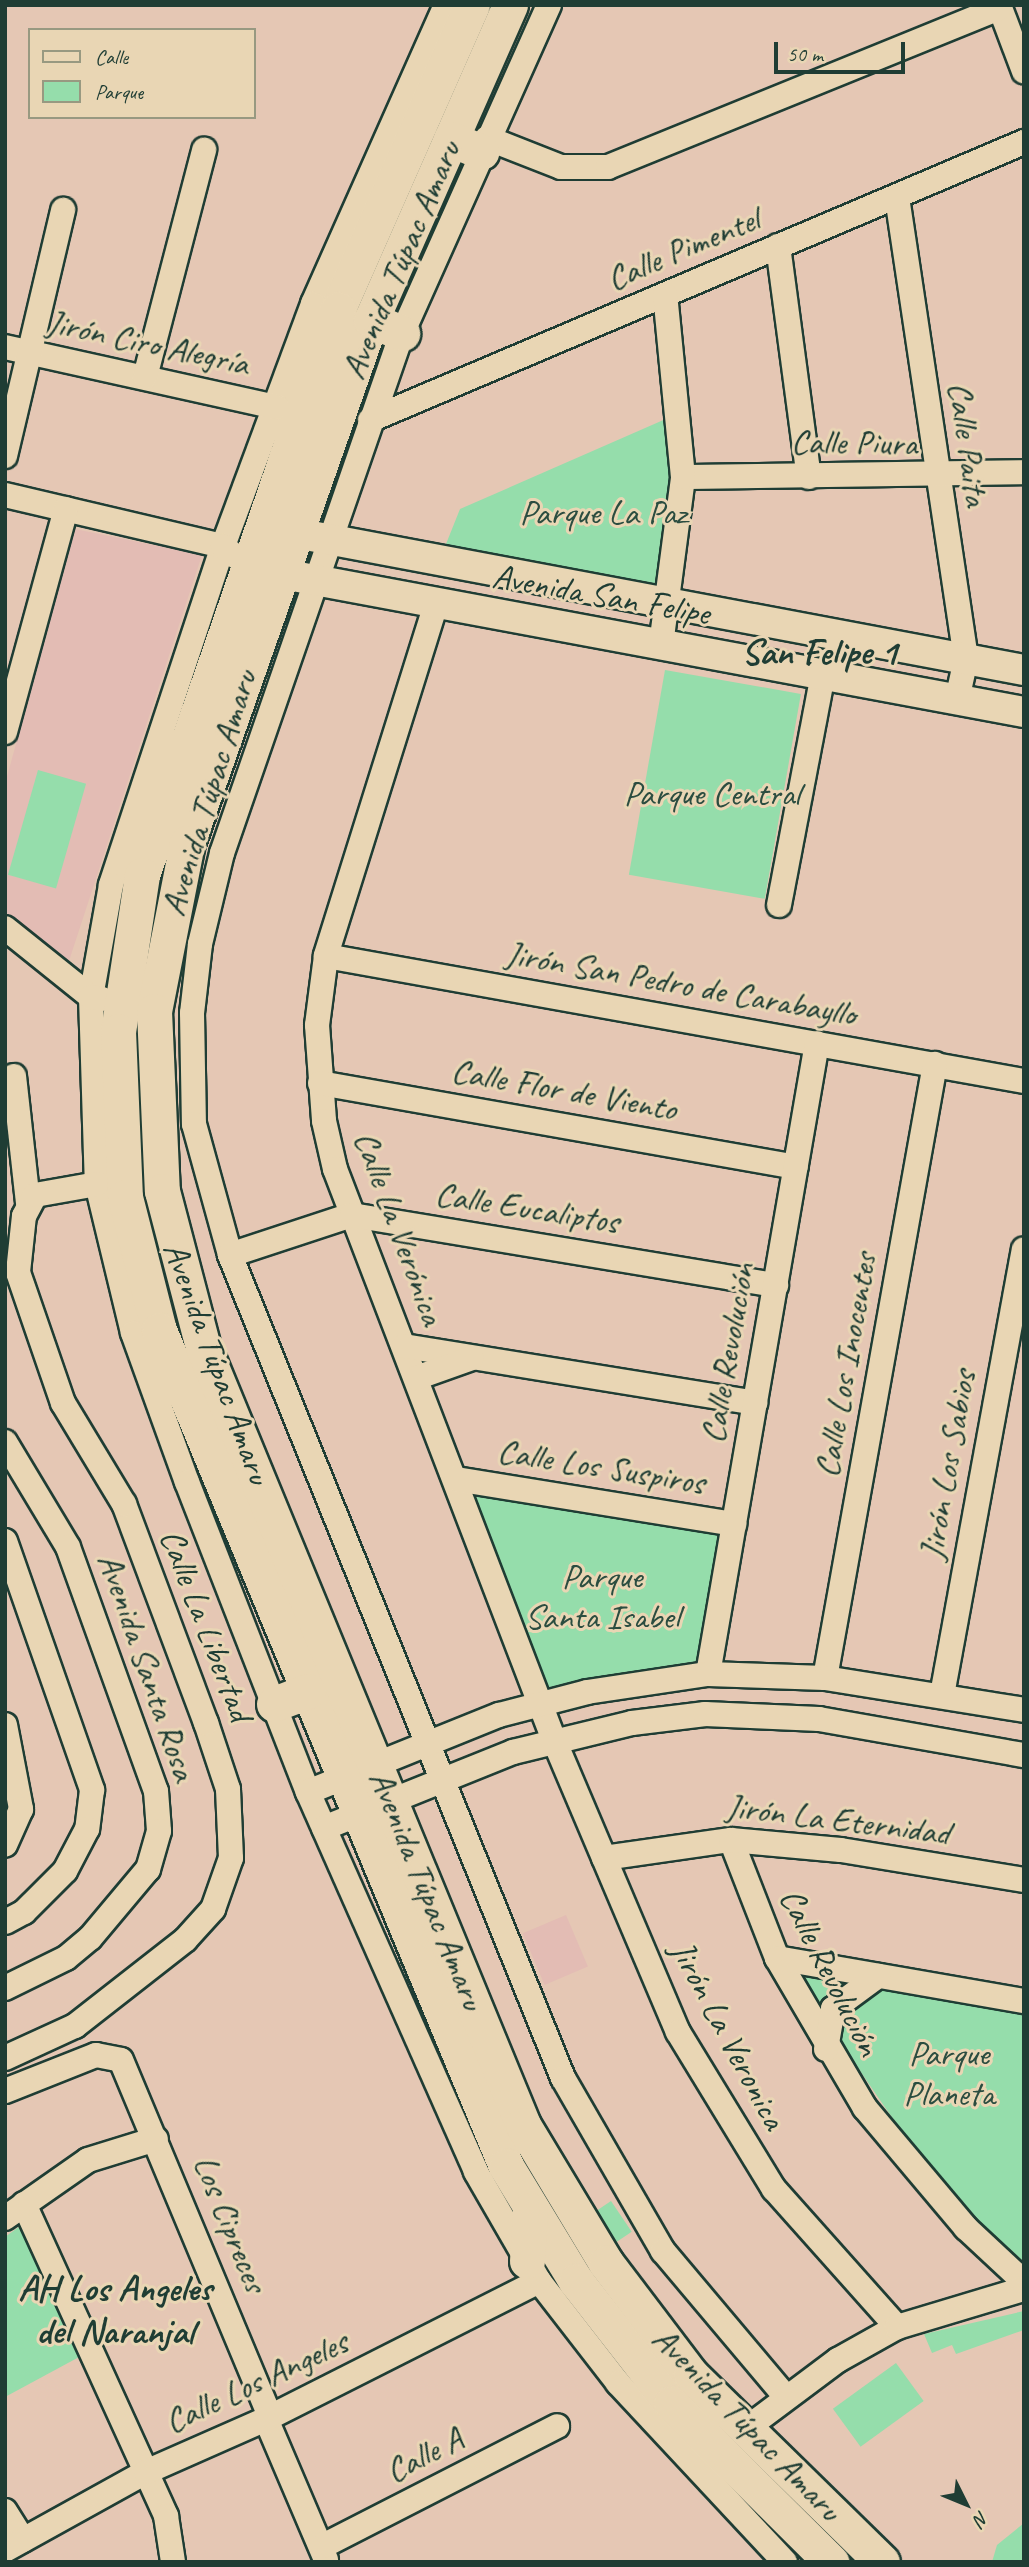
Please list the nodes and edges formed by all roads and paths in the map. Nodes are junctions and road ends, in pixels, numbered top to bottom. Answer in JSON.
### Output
{"nodes":[{"id":1,"x":510,"y":5,"type":"edge"},
{"id":2,"x":549,"y":5,"type":"edge"},
{"id":3,"x":999,"y":6,"type":"edge"},
{"id":4,"x":459,"y":7,"type":"edge"},
{"id":5,"x":1024,"y":71,"type":"edge"},
{"id":6,"x":1024,"y":142,"type":"edge"},
{"id":7,"x":473,"y":143,"type":"junction"},
{"id":8,"x":204,"y":150,"type":"dead end"},
{"id":9,"x":390,"y":162,"type":"junction"},
{"id":10,"x":897,"y":197,"type":"junction"},
{"id":11,"x":64,"y":210,"type":"dead end"},
{"id":12,"x":778,"y":246,"type":"junction"},
{"id":13,"x":664,"y":295,"type":"junction"},
{"id":14,"x":387,"y":327,"type":"junction"},
{"id":15,"x":5,"y":347,"type":"edge"},
{"id":16,"x":31,"y":353,"type":"junction"},
{"id":17,"x":145,"y":377,"type":"junction"},
{"id":18,"x":276,"y":407,"type":"junction"},
{"id":19,"x":370,"y":420,"type":"junction"},
{"id":20,"x":5,"y":456,"type":"edge"},
{"id":21,"x":1024,"y":472,"type":"edge"},
{"id":22,"x":683,"y":477,"type":"junction"},
{"id":23,"x":808,"y":477,"type":"junction"},
{"id":24,"x":937,"y":478,"type":"junction"},
{"id":25,"x":5,"y":495,"type":"edge"},
{"id":26,"x":66,"y":509,"type":"junction"},
{"id":27,"x":294,"y":534,"type":"junction"},
{"id":28,"x":266,"y":567,"type":"junction"},
{"id":29,"x":436,"y":604,"type":"junction"},
{"id":30,"x":667,"y":604,"type":"junction"},
{"id":31,"x":661,"y":645,"type":"junction"},
{"id":32,"x":966,"y":659,"type":"junction"},
{"id":33,"x":1024,"y":670,"type":"edge"},
{"id":34,"x":823,"y":675,"type":"junction"},
{"id":35,"x":957,"y":700,"type":"junction"},
{"id":36,"x":1024,"y":712,"type":"edge"},
{"id":37,"x":5,"y":732,"type":"edge"},
{"id":38,"x":779,"y":905,"type":"dead end"},
{"id":39,"x":5,"y":928,"type":"edge"},
{"id":40,"x":326,"y":956,"type":"junction"},
{"id":41,"x":105,"y":1000,"type":"junction"},
{"id":42,"x":817,"y":1044,"type":"junction"},
{"id":43,"x":935,"y":1064,"type":"junction"},
{"id":44,"x":14,"y":1076,"type":"dead end"},
{"id":45,"x":1024,"y":1081,"type":"edge"},
{"id":46,"x":320,"y":1083,"type":"junction"},
{"id":47,"x":796,"y":1167,"type":"junction"},
{"id":48,"x":97,"y":1184,"type":"junction"},
{"id":49,"x":28,"y":1203,"type":"junction"},
{"id":50,"x":352,"y":1215,"type":"junction"},
{"id":51,"x":1024,"y":1249,"type":"edge"},
{"id":52,"x":230,"y":1255,"type":"junction"},
{"id":53,"x":776,"y":1285,"type":"junction"},
{"id":54,"x":133,"y":1288,"type":"junction"},
{"id":55,"x":404,"y":1346,"type":"junction"},
{"id":56,"x":476,"y":1356,"type":"junction"},
{"id":57,"x":416,"y":1378,"type":"junction"},
{"id":58,"x":755,"y":1403,"type":"junction"},
{"id":59,"x":5,"y":1442,"type":"edge"},
{"id":60,"x":456,"y":1479,"type":"junction"},
{"id":61,"x":734,"y":1524,"type":"junction"},
{"id":62,"x":5,"y":1541,"type":"edge"},
{"id":63,"x":708,"y":1674,"type":"junction"},
{"id":64,"x":825,"y":1678,"type":"junction"},
{"id":65,"x":308,"y":1691,"type":"junction"},
{"id":66,"x":942,"y":1695,"type":"junction"},
{"id":67,"x":540,"y":1703,"type":"junction"},
{"id":68,"x":274,"y":1704,"type":"junction"},
{"id":69,"x":1024,"y":1710,"type":"edge"},
{"id":70,"x":5,"y":1725,"type":"edge"},
{"id":71,"x":554,"y":1740,"type":"junction"},
{"id":72,"x":426,"y":1743,"type":"junction"},
{"id":73,"x":1024,"y":1755,"type":"edge"},
{"id":74,"x":377,"y":1764,"type":"junction"},
{"id":75,"x":343,"y":1777,"type":"junction"},
{"id":76,"x":441,"y":1779,"type":"junction"},
{"id":77,"x":308,"y":1792,"type":"junction"},
{"id":78,"x":391,"y":1799,"type":"junction"},
{"id":79,"x":357,"y":1814,"type":"junction"},
{"id":80,"x":324,"y":1828,"type":"junction"},
{"id":81,"x":731,"y":1840,"type":"junction"},
{"id":82,"x":5,"y":1844,"type":"edge"},
{"id":83,"x":604,"y":1858,"type":"junction"},
{"id":84,"x":1024,"y":1880,"type":"edge"},
{"id":85,"x":5,"y":1922,"type":"edge"},
{"id":86,"x":777,"y":1958,"type":"junction"},
{"id":87,"x":878,"y":1976,"type":"junction"},
{"id":88,"x":5,"y":1988,"type":"edge"},
{"id":89,"x":1024,"y":2001,"type":"edge"},
{"id":90,"x":826,"y":2049,"type":"junction"},
{"id":91,"x":5,"y":2058,"type":"edge"},
{"id":92,"x":5,"y":2091,"type":"edge"},
{"id":93,"x":156,"y":2139,"type":"junction"},
{"id":94,"x":530,"y":2210,"type":"junction"},
{"id":95,"x":15,"y":2211,"type":"edge"},
{"id":96,"x":533,"y":2271,"type":"junction"},
{"id":97,"x":1024,"y":2282,"type":"edge"},
{"id":98,"x":1024,"y":2289,"type":"edge"},
{"id":99,"x":897,"y":2327,"type":"junction"},
{"id":100,"x":786,"y":2397,"type":"junction"},
{"id":101,"x":268,"y":2418,"type":"junction"},
{"id":102,"x":557,"y":2426,"type":"dead end"},
{"id":103,"x":743,"y":2431,"type":"junction"},
{"id":104,"x":681,"y":2434,"type":"junction"},
{"id":105,"x":146,"y":2472,"type":"junction"},
{"id":106,"x":5,"y":2511,"type":"edge"},
{"id":107,"x":14,"y":2545,"type":"edge"},
{"id":108,"x":325,"y":2554,"type":"edge"},
{"id":109,"x":173,"y":2562,"type":"edge"},
{"id":110,"x":785,"y":2562,"type":"edge"},
{"id":111,"x":831,"y":2562,"type":"edge"},
{"id":112,"x":882,"y":2562,"type":"edge"}],
"edges":[{"from":1,"to":7,"type":"highway","name":"Avenida Túpac Amaru"},
{"from":2,"to":7,"type":"street","name":"Avenida Túpac Amaru"},
{"from":3,"to":5,"type":"street"},
{"from":3,"to":7,"type":"street"},
{"from":4,"to":9,"type":"highway","name":"Avenida Túpac Amaru"},
{"from":6,"to":10,"type":"street","name":"Calle Pimentel"},
{"from":7,"to":14,"type":"highway","name":"Avenida Túpac Amaru"},
{"from":8,"to":17,"type":"street"},
{"from":9,"to":18,"type":"street","name":"Avenida Túpac Amaru"},
{"from":9,"to":27,"type":"highway","name":"Avenida Túpac Amaru"},
{"from":10,"to":12,"type":"street","name":"Calle Pimentel"},
{"from":10,"to":24,"type":"street","name":"Calle Paita"},
{"from":11,"to":16,"type":"street"},
{"from":12,"to":13,"type":"street","name":"Calle Pimentel"},
{"from":12,"to":23,"type":"street"},
{"from":13,"to":19,"type":"street","name":"Calle Pimentel"},
{"from":13,"to":22,"type":"street"},
{"from":14,"to":19,"type":"street","name":"Avenida Túpac Amaru"},
{"from":14,"to":27,"type":"highway","name":"Avenida Túpac Amaru"},
{"from":15,"to":16,"type":"street","name":"Jirón Ciro Alegría"},
{"from":16,"to":17,"type":"street","name":"Jirón Ciro Alegría"},
{"from":16,"to":20,"type":"street"},
{"from":17,"to":18,"type":"street","name":"Jirón Ciro Alegría"},
{"from":18,"to":28,"type":"street","name":"Avenida Túpac Amaru"},
{"from":19,"to":27,"type":"street","name":"Avenida Túpac Amaru"},
{"from":21,"to":24,"type":"street","name":"Calle Piura"},
{"from":22,"to":23,"type":"street","name":"Calle Piura"},
{"from":22,"to":30,"type":"street"},
{"from":23,"to":24,"type":"street","name":"Calle Piura"},
{"from":24,"to":32,"type":"street","name":"Calle Paita"},
{"from":25,"to":26,"type":"street"},
{"from":26,"to":28,"type":"street"},
{"from":26,"to":37,"type":"street"},
{"from":27,"to":28,"type":"highway","name":"Avenida Túpac Amaru"},
{"from":27,"to":28,"type":"street","name":"Avenida Túpac Amaru"},
{"from":27,"to":30,"type":"main road","name":"Avenida San Felipe"},
{"from":28,"to":29,"type":"main road","name":"Avenida San Felipe"},
{"from":28,"to":41,"type":"highway","name":"Avenida Túpac Amaru"},
{"from":28,"to":52,"type":"street","name":"Avenida Túpac Amaru"},
{"from":28,"to":74,"type":"highway","name":"Avenida Túpac Amaru"},
{"from":29,"to":31,"type":"main road","name":"Avenida San Felipe"},
{"from":29,"to":40,"type":"street","name":"Calle La Verónica"},
{"from":30,"to":31,"type":"street"},
{"from":30,"to":32,"type":"main road","name":"Avenida San Felipe"},
{"from":31,"to":34,"type":"main road","name":"Avenida San Felipe"},
{"from":32,"to":33,"type":"main road","name":"Avenida San Felipe"},
{"from":32,"to":35,"type":"street","name":"Calle Paita"},
{"from":34,"to":35,"type":"main road","name":"Avenida San Felipe"},
{"from":34,"to":38,"type":"street"},
{"from":35,"to":36,"type":"main road","name":"Avenida San Felipe"},
{"from":39,"to":41,"type":"street"},
{"from":40,"to":42,"type":"street","name":"Jirón San Pedro de Carabayllo"},
{"from":40,"to":46,"type":"street","name":"Calle La Verónica"},
{"from":41,"to":48,"type":"street","name":"Avenida Túpac Amaru"},
{"from":41,"to":54,"type":"highway","name":"Avenida Túpac Amaru"},
{"from":42,"to":43,"type":"street","name":"Jirón San Pedro de Carabayllo"},
{"from":42,"to":47,"type":"street","name":"Calle Revolución"},
{"from":43,"to":45,"type":"street","name":"Jirón San Pedro de Carabayllo"},
{"from":43,"to":64,"type":"street","name":"Calle Los Inocentes"},
{"from":44,"to":49,"type":"street","name":"Calle La Libertad"},
{"from":46,"to":47,"type":"street","name":"Calle Flor de Viento"},
{"from":46,"to":50,"type":"street","name":"Calle La Verónica"},
{"from":47,"to":53,"type":"street","name":"Calle Revolución"},
{"from":48,"to":49,"type":"street"},
{"from":48,"to":54,"type":"street","name":"Avenida Túpac Amaru"},
{"from":49,"to":91,"type":"street","name":"Calle La Libertad"},
{"from":50,"to":52,"type":"street","name":"Calle Eucaliptos"},
{"from":50,"to":53,"type":"street","name":"Calle Eucaliptos"},
{"from":50,"to":55,"type":"street","name":"Calle La Verónica"},
{"from":51,"to":66,"type":"street","name":"Jirón Los Sabios"},
{"from":52,"to":72,"type":"street","name":"Avenida Túpac Amaru"},
{"from":53,"to":58,"type":"street","name":"Calle Revolución"},
{"from":54,"to":65,"type":"highway","name":"Avenida Túpac Amaru"},
{"from":54,"to":68,"type":"street","name":"Avenida Túpac Amaru"},
{"from":55,"to":56,"type":"street"},
{"from":55,"to":57,"type":"street","name":"Calle La Verónica"},
{"from":56,"to":57,"type":"street"},
{"from":56,"to":58,"type":"street"},
{"from":57,"to":60,"type":"street","name":"Calle La Verónica"},
{"from":58,"to":61,"type":"street","name":"Calle Revolución"},
{"from":59,"to":88,"type":"street","name":"Avenida Santa Rosa"},
{"from":60,"to":61,"type":"street","name":"Calle Los Suspiros"},
{"from":60,"to":67,"type":"street","name":"Calle La Verónica"},
{"from":61,"to":63,"type":"street","name":"Calle Revolución"},
{"from":62,"to":85,"type":"street"},
{"from":63,"to":64,"type":"street"},
{"from":63,"to":67,"type":"street"},
{"from":64,"to":66,"type":"street"},
{"from":65,"to":68,"type":"highway"},
{"from":65,"to":75,"type":"highway","name":"Avenida Túpac Amaru"},
{"from":66,"to":69,"type":"street"},
{"from":67,"to":71,"type":"street","name":"Calle La Verónica"},
{"from":67,"to":72,"type":"street"},
{"from":68,"to":77,"type":"street","name":"Avenida Túpac Amaru"},
{"from":70,"to":82,"type":"street"},
{"from":71,"to":73,"type":"street"},
{"from":71,"to":76,"type":"street"},
{"from":71,"to":83,"type":"street","name":"Jirón La Veronica"},
{"from":72,"to":74,"type":"street"},
{"from":72,"to":76,"type":"street","name":"Avenida Túpac Amaru"},
{"from":74,"to":75,"type":"street"},
{"from":74,"to":78,"type":"highway","name":"Avenida Túpac Amaru"},
{"from":75,"to":77,"type":"street"},
{"from":75,"to":79,"type":"highway","name":"Avenida Túpac Amaru"},
{"from":76,"to":78,"type":"street"},
{"from":76,"to":100,"type":"street","name":"Avenida Túpac Amaru"},
{"from":77,"to":80,"type":"street","name":"Avenida Túpac Amaru"},
{"from":78,"to":79,"type":"street"},
{"from":78,"to":103,"type":"highway","name":"Avenida Túpac Amaru"},
{"from":79,"to":80,"type":"street"},
{"from":79,"to":94,"type":"highway","name":"Avenida Túpac Amaru"},
{"from":80,"to":96,"type":"street","name":"Avenida Túpac Amaru"},
{"from":81,"to":83,"type":"street","name":"Jirón La Eternidad"},
{"from":81,"to":84,"type":"street","name":"Jirón La Eternidad"},
{"from":81,"to":86,"type":"street","name":"Calle Revolución"},
{"from":83,"to":99,"type":"street","name":"Jirón La Veronica"},
{"from":86,"to":87,"type":"street"},
{"from":86,"to":90,"type":"street","name":"Calle Revolución"},
{"from":87,"to":89,"type":"street"},
{"from":87,"to":90,"type":"street"},
{"from":90,"to":97,"type":"street","name":"Calle Revolución"},
{"from":92,"to":93,"type":"street","name":"Los Cipreces"},
{"from":93,"to":95,"type":"street"},
{"from":93,"to":101,"type":"street","name":"Los Cipreces"},
{"from":94,"to":96,"type":"highway"},
{"from":94,"to":104,"type":"highway","name":"Avenida Túpac Amaru"},
{"from":95,"to":105,"type":"street"},
{"from":96,"to":101,"type":"street","name":"Calle Los Angeles"},
{"from":96,"to":104,"type":"street","name":"Avenida Túpac Amaru"},
{"from":98,"to":99,"type":"street"},
{"from":99,"to":100,"type":"street"},
{"from":100,"to":103,"type":"street"},
{"from":101,"to":105,"type":"street","name":"Calle Los Angeles"},
{"from":101,"to":108,"type":"street","name":"Los Cipreces"},
{"from":102,"to":108,"type":"street","name":"Calle A"},
{"from":103,"to":112,"type":"highway","name":"Avenida Túpac Amaru"},
{"from":104,"to":110,"type":"street","name":"Avenida Túpac Amaru"},
{"from":104,"to":111,"type":"highway","name":"Avenida Túpac Amaru"},
{"from":105,"to":107,"type":"street","name":"Calle Los Angeles"},
{"from":105,"to":109,"type":"street"},
{"from":106,"to":107,"type":"street"}]}
